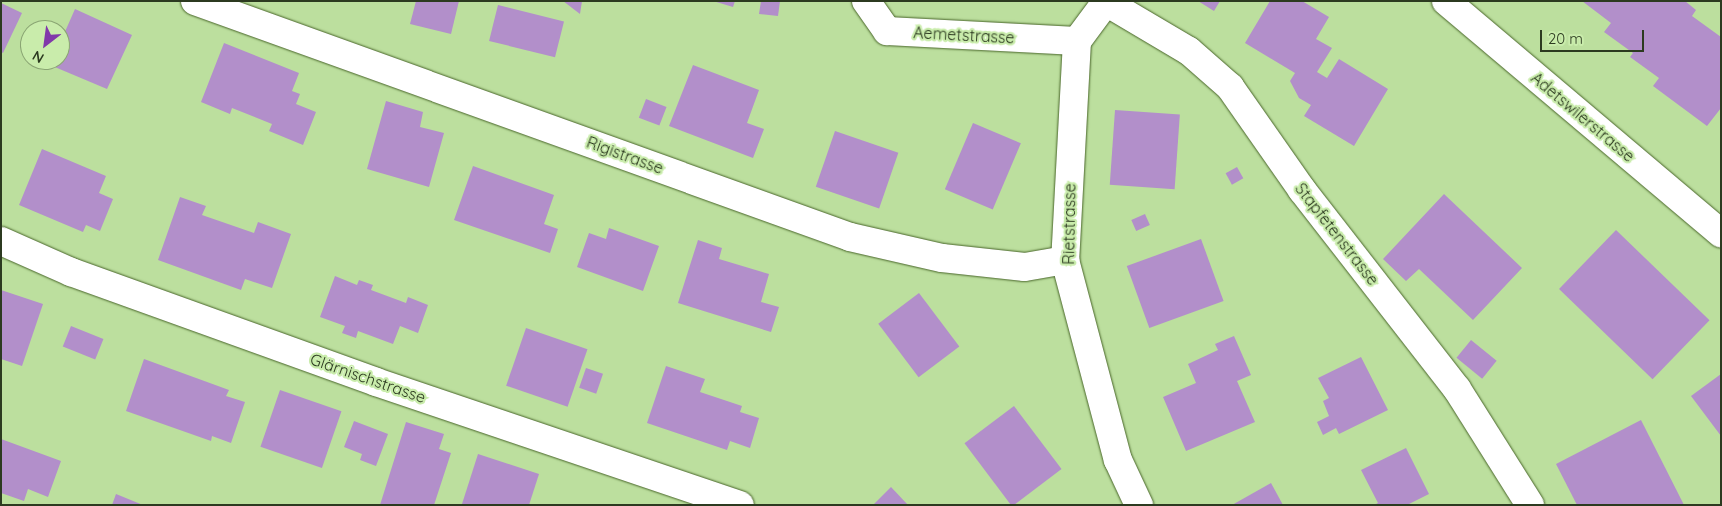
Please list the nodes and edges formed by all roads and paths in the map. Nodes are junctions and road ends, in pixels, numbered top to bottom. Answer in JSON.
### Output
{"nodes":[{"id":1,"x":195,"y":1,"type":"edge"},
{"id":2,"x":866,"y":1,"type":"edge"},
{"id":3,"x":1446,"y":1,"type":"edge"},
{"id":4,"x":1105,"y":2,"type":"edge"},
{"id":5,"x":1077,"y":41,"type":"junction"},
{"id":6,"x":1721,"y":233,"type":"edge"},
{"id":7,"x":1,"y":241,"type":"edge"},
{"id":8,"x":1065,"y":260,"type":"junction"},
{"id":9,"x":740,"y":505,"type":"edge"},
{"id":10,"x":1139,"y":505,"type":"edge"},
{"id":11,"x":1530,"y":505,"type":"edge"}],
"edges":[{"from":1,"to":8,"type":"street","name":"Rigistrasse"},
{"from":2,"to":5,"type":"street","name":"Aemetstrasse"},
{"from":3,"to":6,"type":"street","name":"Adetswilerstrasse"},
{"from":4,"to":5,"type":"street"},
{"from":4,"to":11,"type":"street","name":"Stapfetenstrasse"},
{"from":5,"to":8,"type":"street","name":"Rietstrasse"},
{"from":7,"to":9,"type":"street","name":"Glärnischstrasse"},
{"from":8,"to":10,"type":"street","name":"Rietstrasse"}]}
